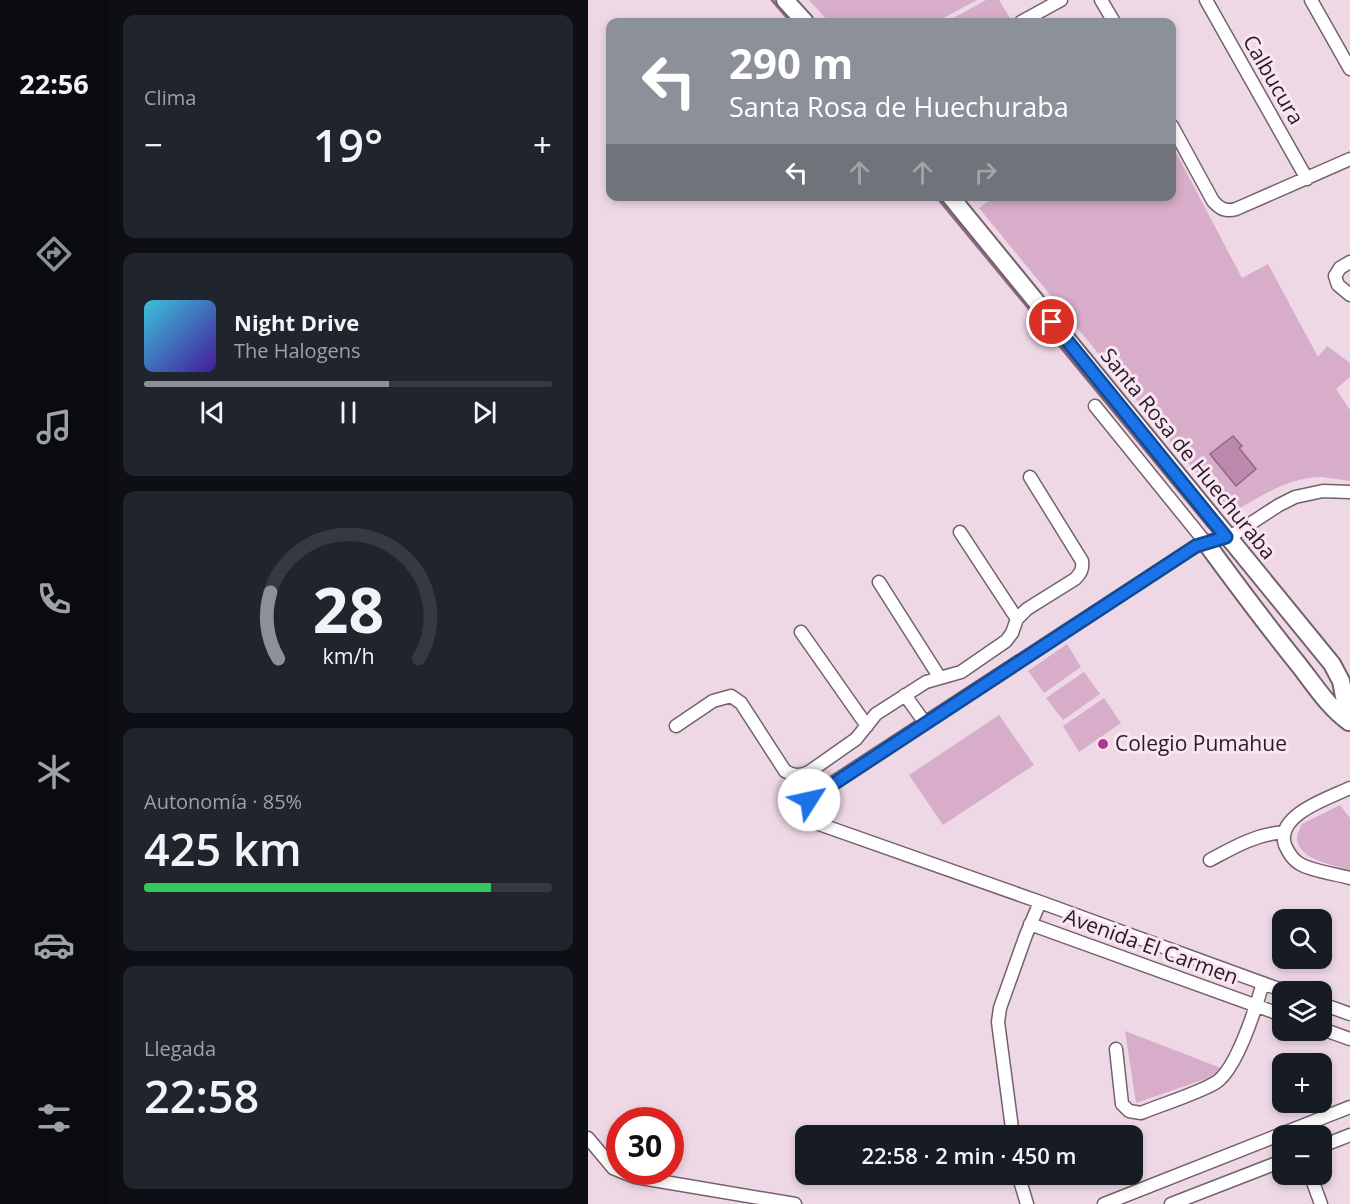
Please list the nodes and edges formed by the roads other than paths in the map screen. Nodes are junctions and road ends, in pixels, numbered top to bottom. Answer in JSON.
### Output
{"nodes":[{"id":1,"x":785,"y":0,"type":"edge"},
{"id":2,"x":1061,"y":0,"type":"edge"},
{"id":3,"x":1101,"y":0,"type":"edge"},
{"id":4,"x":1206,"y":0,"type":"edge"},
{"id":5,"x":1311,"y":0,"type":"edge"},
{"id":6,"x":801,"y":18,"type":"edge"},
{"id":7,"x":1028,"y":18,"type":"edge"},
{"id":8,"x":1112,"y":18,"type":"edge"},
{"id":9,"x":1350,"y":69,"type":"edge"},
{"id":10,"x":1176,"y":133,"type":"edge"},
{"id":11,"x":1350,"y":159,"type":"edge"},
{"id":12,"x":1307,"y":179,"type":"junction"},
{"id":13,"x":954,"y":201,"type":"edge"},
{"id":14,"x":1350,"y":262,"type":"edge"},
{"id":15,"x":1350,"y":295,"type":"edge"},
{"id":16,"x":1095,"y":406,"type":"dead end"},
{"id":17,"x":1030,"y":477,"type":"dead end"},
{"id":18,"x":1350,"y":492,"type":"edge"},
{"id":19,"x":960,"y":532,"type":"dead end"},
{"id":20,"x":1226,"y":537,"type":"junction"},
{"id":21,"x":1206,"y":543,"type":"junction"},
{"id":22,"x":879,"y":582,"type":"dead end"},
{"id":23,"x":1017,"y":619,"type":"junction"},
{"id":24,"x":801,"y":632,"type":"dead end"},
{"id":25,"x":1332,"y":664,"type":"junction"},
{"id":26,"x":1307,"y":675,"type":"junction"},
{"id":27,"x":940,"y":678,"type":"junction"},
{"id":28,"x":905,"y":695,"type":"junction"},
{"id":29,"x":1349,"y":722,"type":"edge"},
{"id":30,"x":925,"y":723,"type":"junction"},
{"id":31,"x":676,"y":726,"type":"dead end"},
{"id":32,"x":867,"y":726,"type":"junction"},
{"id":33,"x":1350,"y":788,"type":"edge"},
{"id":34,"x":1285,"y":832,"type":"junction"},
{"id":35,"x":1210,"y":860,"type":"dead end"},
{"id":36,"x":1350,"y":878,"type":"edge"},
{"id":37,"x":1040,"y":902,"type":"junction"},
{"id":38,"x":1030,"y":924,"type":"junction"},
{"id":39,"x":1263,"y":983,"type":"junction"},
{"id":40,"x":1272,"y":986,"type":"edge"},
{"id":41,"x":1256,"y":1006,"type":"junction"},
{"id":42,"x":1332,"y":1008,"type":"edge"},
{"id":43,"x":1272,"y":1012,"type":"edge"},
{"id":44,"x":1350,"y":1014,"type":"edge"},
{"id":45,"x":1332,"y":1033,"type":"edge"},
{"id":46,"x":1350,"y":1039,"type":"edge"},
{"id":47,"x":1116,"y":1049,"type":"dead end"},
{"id":48,"x":1350,"y":1107,"type":"edge"},
{"id":49,"x":1012,"y":1125,"type":"edge"},
{"id":50,"x":1312,"y":1125,"type":"edge"},
{"id":51,"x":1350,"y":1135,"type":"edge"},
{"id":52,"x":588,"y":1138,"type":"edge"},
{"id":53,"x":1272,"y":1142,"type":"edge"},
{"id":54,"x":1332,"y":1142,"type":"edge"},
{"id":55,"x":606,"y":1160,"type":"edge"},
{"id":56,"x":1272,"y":1165,"type":"edge"},
{"id":57,"x":682,"y":1185,"type":"edge"},
{"id":58,"x":1021,"y":1185,"type":"edge"},
{"id":59,"x":1315,"y":1185,"type":"edge"},
{"id":60,"x":795,"y":1204,"type":"edge"},
{"id":61,"x":1027,"y":1204,"type":"edge"},
{"id":62,"x":1104,"y":1204,"type":"edge"},
{"id":63,"x":1171,"y":1204,"type":"edge"},
{"id":64,"x":1322,"y":1204,"type":"edge"}],
"edges":[{"from":1,"to":6,"type":"street"},
{"from":2,"to":7,"type":"street"},
{"from":3,"to":8,"type":"street"},
{"from":4,"to":12,"type":"street","name":"Calbucura"},
{"from":5,"to":9,"type":"street"},
{"from":10,"to":12,"type":"street"},
{"from":11,"to":12,"type":"street"},
{"from":13,"to":20,"type":"street","name":"Santa Rosa de Huechuraba"},
{"from":14,"to":15,"type":"street"},
{"from":16,"to":21,"type":"street","name":"Santa Rosa de Huechuraba"},
{"from":17,"to":23,"type":"street"},
{"from":18,"to":20,"type":"street"},
{"from":19,"to":23,"type":"street"},
{"from":20,"to":21,"type":"street"},
{"from":20,"to":25,"type":"street","name":"Santa Rosa de Huechuraba"},
{"from":21,"to":26,"type":"street","name":"Santa Rosa de Huechuraba"},
{"from":21,"to":30,"type":"street"},
{"from":22,"to":27,"type":"street"},
{"from":23,"to":27,"type":"street"},
{"from":24,"to":32,"type":"street"},
{"from":25,"to":26,"type":"street"},
{"from":25,"to":29,"type":"street","name":"Santa Rosa de Huechuraba"},
{"from":26,"to":29,"type":"street","name":"Santa Rosa de Huechuraba"},
{"from":27,"to":28,"type":"street"},
{"from":28,"to":30,"type":"street"},
{"from":28,"to":32,"type":"street"},
{"from":30,"to":37,"type":"street","name":"Avenida El Carmen"},
{"from":31,"to":32,"type":"street"},
{"from":33,"to":34,"type":"street"},
{"from":34,"to":35,"type":"street"},
{"from":34,"to":36,"type":"street"},
{"from":37,"to":38,"type":"street","name":"Avenida El Carmen"},
{"from":37,"to":39,"type":"street","name":"Avenida El Carmen"},
{"from":38,"to":41,"type":"street","name":"Avenida El Carmen"},
{"from":38,"to":49,"type":"street"},
{"from":39,"to":40,"type":"street","name":"Avenida El Carmen"},
{"from":39,"to":41,"type":"street"},
{"from":41,"to":43,"type":"street","name":"Avenida El Carmen"},
{"from":41,"to":47,"type":"street"},
{"from":42,"to":44,"type":"street"},
{"from":45,"to":46,"type":"street"},
{"from":48,"to":50,"type":"street"},
{"from":51,"to":54,"type":"street"},
{"from":52,"to":55,"type":"street"},
{"from":53,"to":62,"type":"street"},
{"from":56,"to":63,"type":"street"},
{"from":57,"to":60,"type":"street"},
{"from":58,"to":61,"type":"street"},
{"from":59,"to":64,"type":"street"}]}
